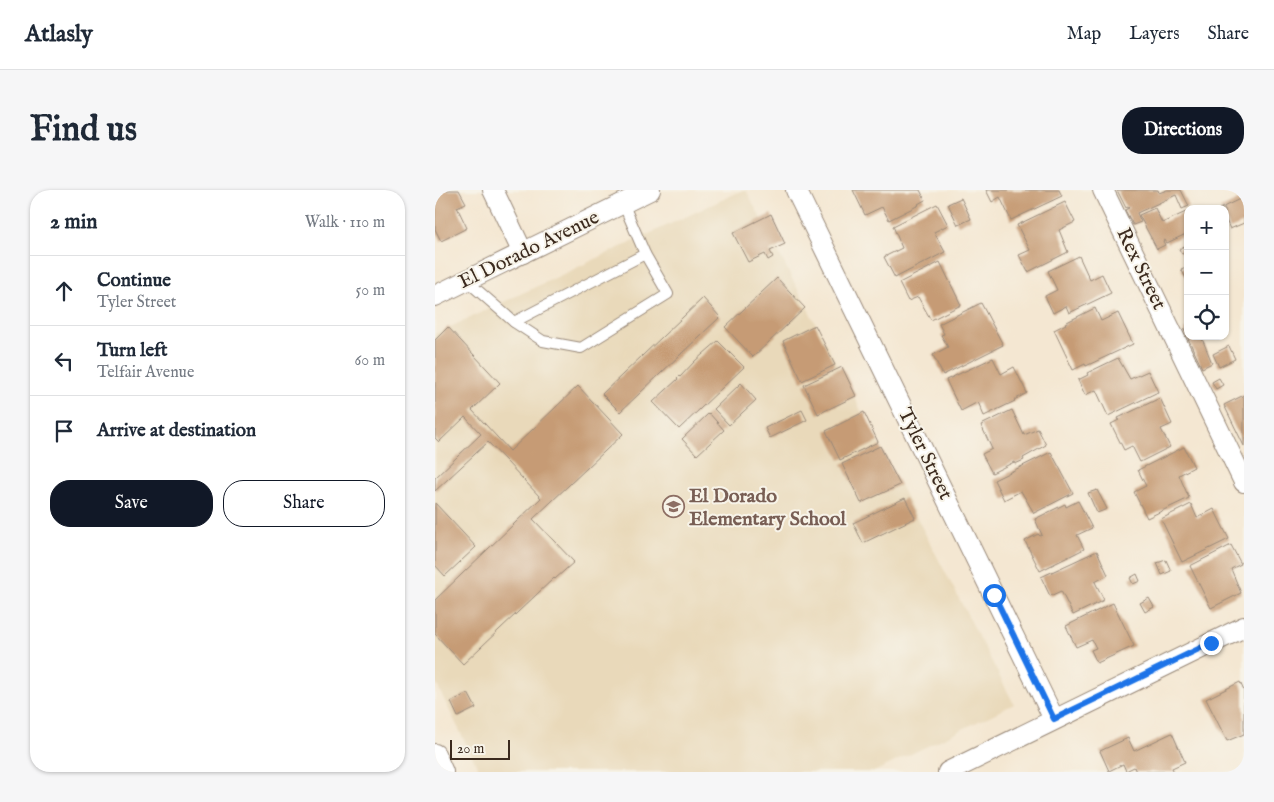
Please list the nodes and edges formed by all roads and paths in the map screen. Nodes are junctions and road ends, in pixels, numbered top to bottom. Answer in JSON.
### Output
{"nodes":[{"id":1,"x":493,"y":190,"type":"edge"},
{"id":2,"x":650,"y":190,"type":"edge"},
{"id":3,"x":796,"y":190,"type":"edge"},
{"id":4,"x":1103,"y":190,"type":"edge"},
{"id":5,"x":623,"y":204,"type":"junction"},
{"id":6,"x":523,"y":253,"type":"junction"},
{"id":7,"x":645,"y":254,"type":"junction"},
{"id":8,"x":467,"y":280,"type":"junction"},
{"id":9,"x":435,"y":296,"type":"edge"},
{"id":10,"x":513,"y":322,"type":"junction"},
{"id":11,"x":1244,"y":482,"type":"edge"},
{"id":12,"x":1244,"y":627,"type":"edge"},
{"id":13,"x":1054,"y":719,"type":"junction"},
{"id":14,"x":435,"y":754,"type":"edge"},
{"id":15,"x":443,"y":772,"type":"edge"},
{"id":16,"x":948,"y":772,"type":"edge"}],
"edges":[{"from":1,"to":6,"type":"street"},
{"from":2,"to":5,"type":"street","name":"El Dorado Avenue"},
{"from":3,"to":13,"type":"street","name":"Tyler Street"},
{"from":4,"to":11,"type":"street","name":"Rex Street"},
{"from":5,"to":6,"type":"street","name":"El Dorado Avenue"},
{"from":5,"to":7,"type":"lane"},
{"from":6,"to":8,"type":"street","name":"El Dorado Avenue"},
{"from":7,"to":10,"type":"lane"},
{"from":7,"to":10,"type":"lane"},
{"from":8,"to":9,"type":"street","name":"El Dorado Avenue"},
{"from":8,"to":10,"type":"lane"},
{"from":12,"to":13,"type":"street"},
{"from":13,"to":16,"type":"street"},
{"from":14,"to":15,"type":"street"}]}
